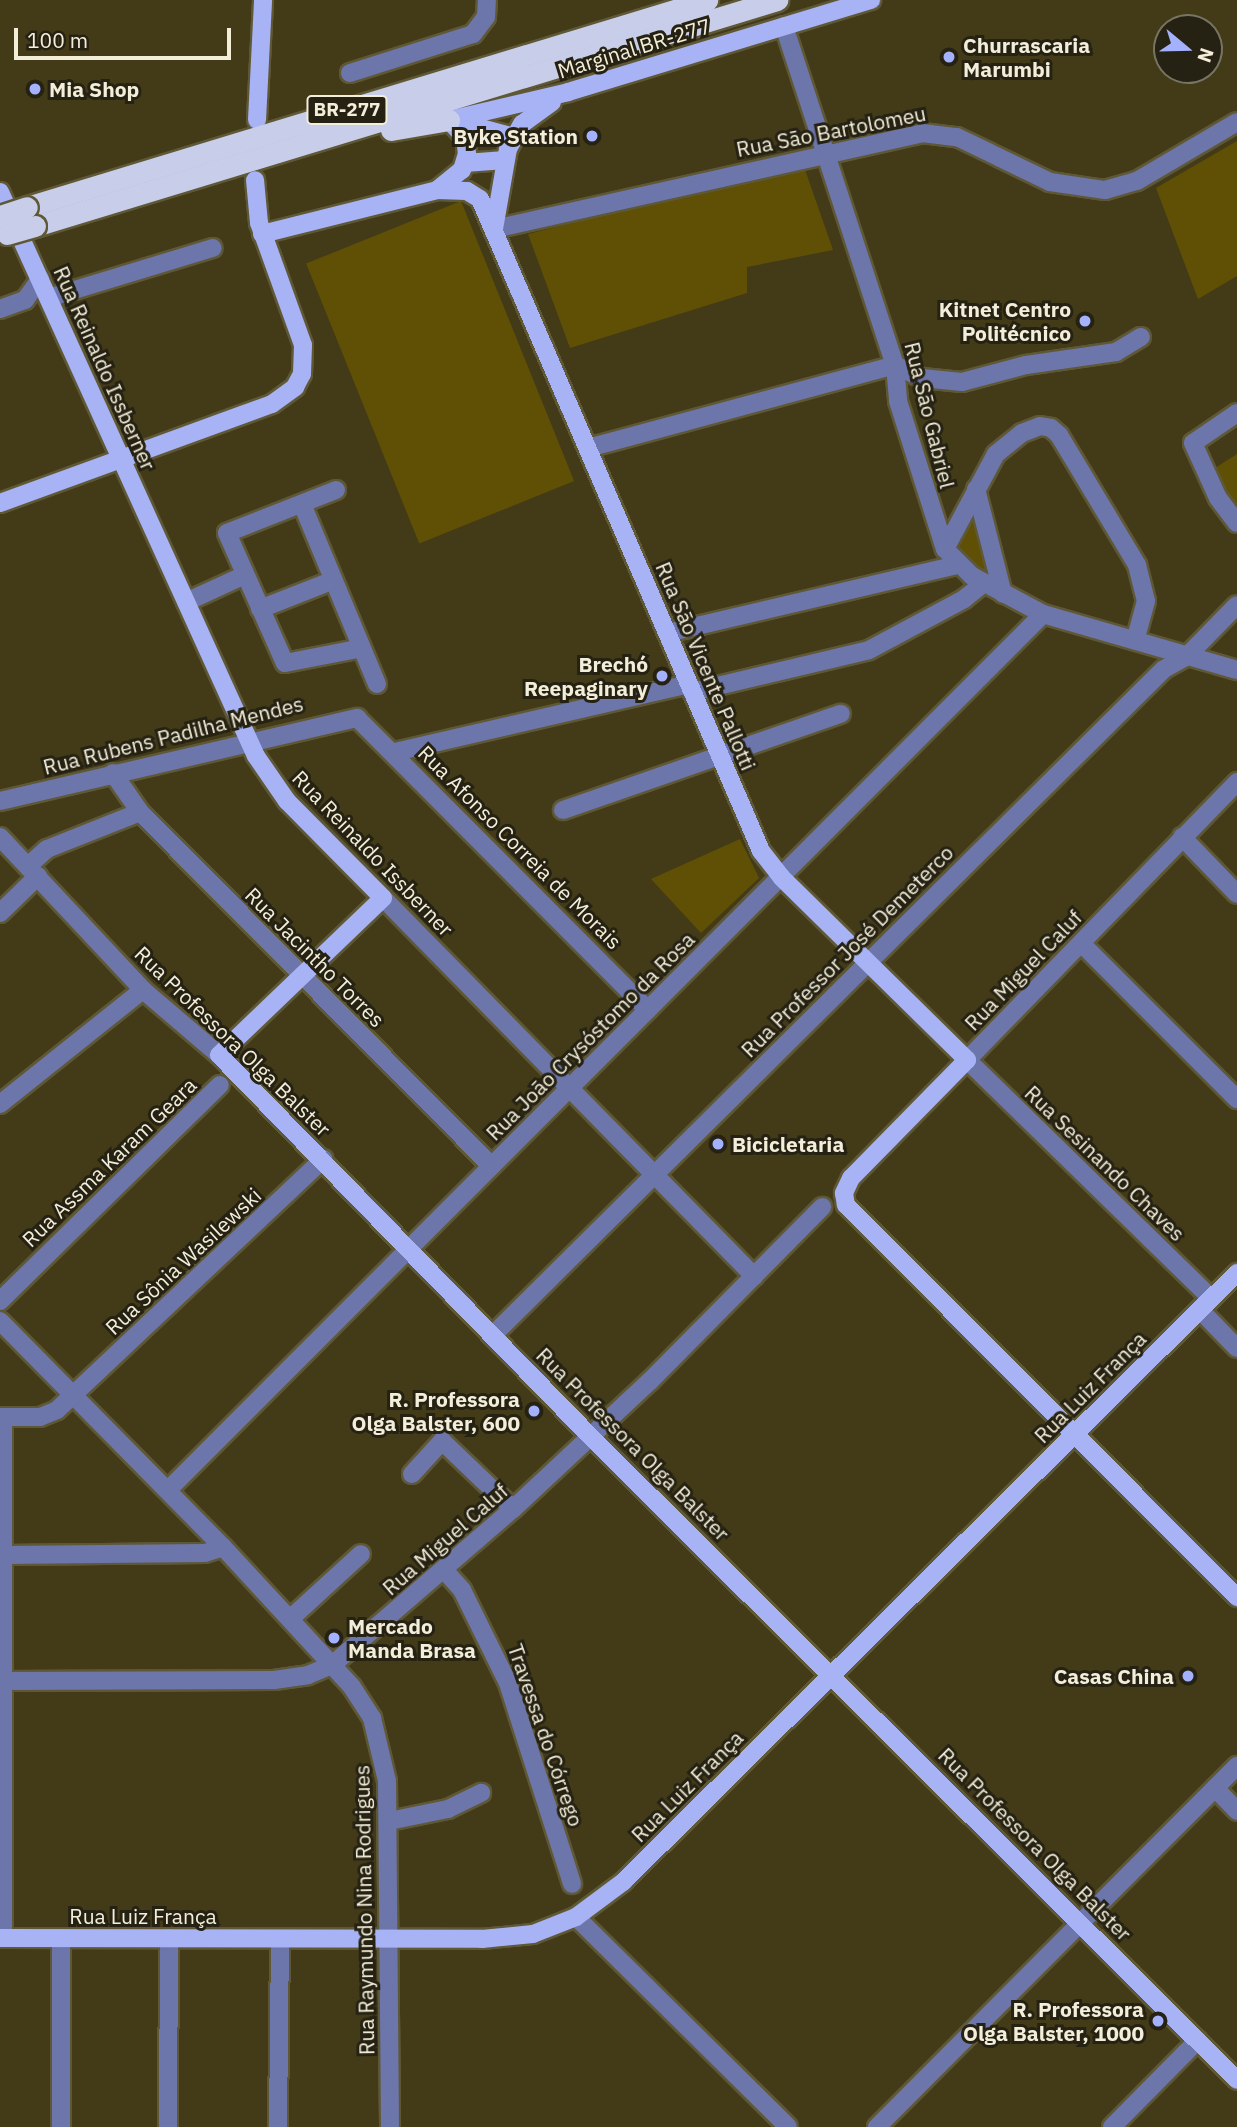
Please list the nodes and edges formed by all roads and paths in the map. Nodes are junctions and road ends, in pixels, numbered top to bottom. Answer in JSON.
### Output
{"nodes":[{"id":1,"x":263,"y":0,"type":"edge"},
{"id":2,"x":487,"y":0,"type":"edge"},
{"id":3,"x":687,"y":0,"type":"edge"},
{"id":4,"x":707,"y":0,"type":"edge"},
{"id":5,"x":777,"y":0,"type":"edge"},
{"id":6,"x":871,"y":0,"type":"edge"},
{"id":7,"x":667,"y":12,"type":"junction"},
{"id":8,"x":784,"y":26,"type":"junction"},
{"id":9,"x":350,"y":73,"type":"dead end"},
{"id":10,"x":568,"y":92,"type":"junction"},
{"id":11,"x":257,"y":120,"type":"dead end"},
{"id":12,"x":449,"y":120,"type":"junction"},
{"id":13,"x":1237,"y":122,"type":"edge"},
{"id":14,"x":514,"y":137,"type":"junction"},
{"id":15,"x":299,"y":146,"type":"junction"},
{"id":16,"x":825,"y":153,"type":"junction"},
{"id":17,"x":505,"y":160,"type":"junction"},
{"id":18,"x":465,"y":163,"type":"junction"},
{"id":19,"x":255,"y":180,"type":"dead end"},
{"id":20,"x":437,"y":190,"type":"junction"},
{"id":21,"x":0,"y":192,"type":"edge"},
{"id":22,"x":14,"y":224,"type":"edge"},
{"id":23,"x":494,"y":229,"type":"junction"},
{"id":24,"x":262,"y":234,"type":"junction"},
{"id":25,"x":214,"y":248,"type":"dead end"},
{"id":26,"x":40,"y":279,"type":"junction"},
{"id":27,"x":48,"y":298,"type":"junction"},
{"id":28,"x":0,"y":309,"type":"edge"},
{"id":29,"x":1141,"y":337,"type":"dead end"},
{"id":30,"x":895,"y":365,"type":"junction"},
{"id":31,"x":1237,"y":413,"type":"edge"},
{"id":32,"x":588,"y":448,"type":"junction"},
{"id":33,"x":121,"y":459,"type":"junction"},
{"id":34,"x":976,"y":489,"type":"junction"},
{"id":35,"x":336,"y":491,"type":"dead end"},
{"id":36,"x":0,"y":503,"type":"edge"},
{"id":37,"x":302,"y":504,"type":"junction"},
{"id":38,"x":1237,"y":523,"type":"edge"},
{"id":39,"x":945,"y":549,"type":"junction"},
{"id":40,"x":958,"y":565,"type":"junction"},
{"id":41,"x":245,"y":575,"type":"junction"},
{"id":42,"x":334,"y":580,"type":"junction"},
{"id":43,"x":984,"y":583,"type":"junction"},
{"id":44,"x":1003,"y":594,"type":"junction"},
{"id":45,"x":186,"y":602,"type":"junction"},
{"id":46,"x":1237,"y":605,"type":"edge"},
{"id":47,"x":260,"y":609,"type":"junction"},
{"id":48,"x":1044,"y":614,"type":"junction"},
{"id":49,"x":667,"y":633,"type":"junction"},
{"id":50,"x":1135,"y":641,"type":"junction"},
{"id":51,"x":362,"y":648,"type":"junction"},
{"id":52,"x":1187,"y":656,"type":"junction"},
{"id":53,"x":1237,"y":670,"type":"edge"},
{"id":54,"x":377,"y":684,"type":"dead end"},
{"id":55,"x":691,"y":688,"type":"junction"},
{"id":56,"x":841,"y":714,"type":"dead end"},
{"id":57,"x":357,"y":718,"type":"joint"},
{"id":58,"x":249,"y":740,"type":"junction"},
{"id":59,"x":395,"y":752,"type":"junction"},
{"id":60,"x":719,"y":754,"type":"junction"},
{"id":61,"x":113,"y":774,"type":"junction"},
{"id":62,"x":1237,"y":782,"type":"edge"},
{"id":63,"x":0,"y":801,"type":"edge"},
{"id":64,"x":563,"y":810,"type":"dead end"},
{"id":65,"x":140,"y":811,"type":"junction"},
{"id":66,"x":0,"y":837,"type":"edge"},
{"id":67,"x":1182,"y":837,"type":"junction"},
{"id":68,"x":33,"y":871,"type":"junction"},
{"id":69,"x":781,"y":877,"type":"junction"},
{"id":70,"x":1237,"y":894,"type":"edge"},
{"id":71,"x":383,"y":898,"type":"junction"},
{"id":72,"x":0,"y":913,"type":"edge"},
{"id":73,"x":1081,"y":943,"type":"junction"},
{"id":74,"x":868,"y":962,"type":"junction"},
{"id":75,"x":303,"y":977,"type":"junction"},
{"id":76,"x":143,"y":990,"type":"junction"},
{"id":77,"x":648,"y":1010,"type":"junction"},
{"id":78,"x":219,"y":1055,"type":"junction"},
{"id":79,"x":967,"y":1059,"type":"junction"},
{"id":80,"x":220,"y":1085,"type":"dead end"},
{"id":81,"x":570,"y":1088,"type":"junction"},
{"id":82,"x":1237,"y":1100,"type":"edge"},
{"id":83,"x":0,"y":1104,"type":"edge"},
{"id":84,"x":323,"y":1159,"type":"junction"},
{"id":85,"x":492,"y":1166,"type":"junction"},
{"id":86,"x":654,"y":1175,"type":"junction"},
{"id":87,"x":822,"y":1207,"type":"dead end"},
{"id":88,"x":410,"y":1249,"type":"junction"},
{"id":89,"x":1237,"y":1273,"type":"edge"},
{"id":90,"x":754,"y":1276,"type":"junction"},
{"id":91,"x":0,"y":1301,"type":"edge"},
{"id":92,"x":1205,"y":1304,"type":"junction"},
{"id":93,"x":0,"y":1321,"type":"edge"},
{"id":94,"x":493,"y":1335,"type":"junction"},
{"id":95,"x":1237,"y":1348,"type":"edge"},
{"id":96,"x":75,"y":1395,"type":"junction"},
{"id":97,"x":1,"y":1417,"type":"edge"},
{"id":98,"x":1074,"y":1434,"type":"junction"},
{"id":99,"x":591,"y":1437,"type":"junction"},
{"id":100,"x":412,"y":1475,"type":"dead end"},
{"id":101,"x":168,"y":1490,"type":"junction"},
{"id":102,"x":513,"y":1509,"type":"junction"},
{"id":103,"x":223,"y":1547,"type":"junction"},
{"id":104,"x":361,"y":1554,"type":"dead end"},
{"id":105,"x":4,"y":1555,"type":"junction"},
{"id":106,"x":445,"y":1572,"type":"junction"},
{"id":107,"x":1237,"y":1597,"type":"edge"},
{"id":108,"x":290,"y":1619,"type":"junction"},
{"id":109,"x":332,"y":1665,"type":"junction"},
{"id":110,"x":833,"y":1674,"type":"junction"},
{"id":111,"x":2,"y":1681,"type":"edge"},
{"id":112,"x":1237,"y":1766,"type":"edge"},
{"id":113,"x":1215,"y":1788,"type":"junction"},
{"id":114,"x":481,"y":1793,"type":"dead end"},
{"id":115,"x":1237,"y":1811,"type":"edge"},
{"id":116,"x":389,"y":1821,"type":"junction"},
{"id":117,"x":572,"y":1884,"type":"dead end"},
{"id":118,"x":576,"y":1917,"type":"junction"},
{"id":119,"x":1081,"y":1923,"type":"junction"},
{"id":120,"x":1,"y":1938,"type":"edge"},
{"id":121,"x":61,"y":1938,"type":"junction"},
{"id":122,"x":169,"y":1938,"type":"junction"},
{"id":123,"x":280,"y":1939,"type":"junction"},
{"id":124,"x":391,"y":1939,"type":"junction"},
{"id":125,"x":1198,"y":2040,"type":"junction"},
{"id":126,"x":1237,"y":2080,"type":"edge"},
{"id":127,"x":61,"y":2127,"type":"edge"},
{"id":128,"x":169,"y":2127,"type":"edge"},
{"id":129,"x":278,"y":2127,"type":"edge"},
{"id":130,"x":390,"y":2127,"type":"edge"},
{"id":131,"x":788,"y":2127,"type":"edge"},
{"id":132,"x":877,"y":2127,"type":"edge"},
{"id":133,"x":1112,"y":2127,"type":"edge"}],
"edges":[{"from":1,"to":11,"type":"main road"},
{"from":2,"to":9,"type":"street"},
{"from":3,"to":7,"type":"main road"},
{"from":4,"to":7,"type":"highway","number":"BR-277"},
{"from":5,"to":15,"type":"highway","number":"BR-277"},
{"from":6,"to":8,"type":"main road","name":"Marginal BR-277"},
{"from":7,"to":22,"type":"highway","number":"BR-277"},
{"from":8,"to":10,"type":"main road","name":"Marginal BR-277"},
{"from":8,"to":16,"type":"street","name":"Rua São Gabriel"},
{"from":10,"to":12,"type":"main road","name":"Marginal BR-277"},
{"from":10,"to":14,"type":"main road"},
{"from":12,"to":14,"type":"main road"},
{"from":12,"to":15,"type":"highway"},
{"from":12,"to":18,"type":"main road"},
{"from":13,"to":16,"type":"street","name":"Rua São Bartolomeu"},
{"from":14,"to":17,"type":"main road"},
{"from":15,"to":22,"type":"highway","number":"BR-277"},
{"from":16,"to":23,"type":"street","name":"Rua São Bartolomeu"},
{"from":16,"to":30,"type":"street","name":"Rua São Gabriel"},
{"from":17,"to":18,"type":"main road"},
{"from":17,"to":23,"type":"main road"},
{"from":18,"to":20,"type":"main road"},
{"from":19,"to":24,"type":"main road"},
{"from":20,"to":23,"type":"main road","name":"Rua São Vicente Pallotti"},
{"from":20,"to":24,"type":"main road"},
{"from":21,"to":22,"type":"main road","name":"Rua Reinaldo Issberner"},
{"from":22,"to":26,"type":"main road","name":"Rua Reinaldo Issberner"},
{"from":23,"to":32,"type":"main road","name":"Rua São Vicente Pallotti"},
{"from":24,"to":33,"type":"main road"},
{"from":25,"to":27,"type":"street"},
{"from":26,"to":27,"type":"main road","name":"Rua Reinaldo Issberner"},
{"from":26,"to":28,"type":"street"},
{"from":27,"to":33,"type":"main road","name":"Rua Reinaldo Issberner"},
{"from":29,"to":30,"type":"street"},
{"from":30,"to":32,"type":"street"},
{"from":30,"to":39,"type":"street","name":"Rua São Gabriel"},
{"from":31,"to":38,"type":"street"},
{"from":32,"to":49,"type":"main road","name":"Rua São Vicente Pallotti"},
{"from":33,"to":36,"type":"main road"},
{"from":33,"to":45,"type":"main road","name":"Rua Reinaldo Issberner"},
{"from":34,"to":39,"type":"street"},
{"from":34,"to":44,"type":"street"},
{"from":34,"to":50,"type":"street"},
{"from":35,"to":37,"type":"street"},
{"from":37,"to":41,"type":"street"},
{"from":37,"to":42,"type":"street"},
{"from":39,"to":40,"type":"street","name":"Rua São Gabriel"},
{"from":40,"to":43,"type":"street","name":"Rua São Gabriel"},
{"from":40,"to":49,"type":"street"},
{"from":41,"to":45,"type":"street"},
{"from":41,"to":47,"type":"street"},
{"from":42,"to":47,"type":"street"},
{"from":42,"to":51,"type":"street"},
{"from":43,"to":44,"type":"street","name":"Rua São Gabriel"},
{"from":43,"to":55,"type":"street"},
{"from":44,"to":48,"type":"street","name":"Rua São Gabriel"},
{"from":45,"to":58,"type":"main road","name":"Rua Reinaldo Issberner"},
{"from":46,"to":52,"type":"street","name":"Rua Professor José Demeterco"},
{"from":47,"to":51,"type":"street"},
{"from":48,"to":50,"type":"street","name":"Rua São Gabriel"},
{"from":48,"to":69,"type":"street","name":"Rua João Crysóstomo da Rosa"},
{"from":49,"to":55,"type":"main road","name":"Rua São Vicente Pallotti"},
{"from":50,"to":52,"type":"street","name":"Rua São Gabriel"},
{"from":51,"to":54,"type":"street"},
{"from":52,"to":53,"type":"street","name":"Rua São Gabriel"},
{"from":52,"to":74,"type":"street","name":"Rua Professor José Demeterco"},
{"from":55,"to":59,"type":"street"},
{"from":55,"to":60,"type":"main road","name":"Rua São Vicente Pallotti"},
{"from":56,"to":60,"type":"street"},
{"from":57,"to":58,"type":"street","name":"Rua Rubens Padilha Mendes"},
{"from":57,"to":59,"type":"street","name":"Rua Afonso Correia de Morais"},
{"from":58,"to":61,"type":"street","name":"Rua Rubens Padilha Mendes"},
{"from":58,"to":71,"type":"main road","name":"Rua Reinaldo Issberner"},
{"from":59,"to":77,"type":"street","name":"Rua Afonso Correia de Morais"},
{"from":60,"to":64,"type":"street"},
{"from":60,"to":69,"type":"main road","name":"Rua São Vicente Pallotti"},
{"from":61,"to":63,"type":"street","name":"Rua Rubens Padilha Mendes"},
{"from":61,"to":65,"type":"street","name":"Rua Jacintho Torres"},
{"from":62,"to":67,"type":"street","name":"Rua Miguel Caluf"},
{"from":65,"to":68,"type":"street"},
{"from":65,"to":75,"type":"street","name":"Rua Jacintho Torres"},
{"from":66,"to":68,"type":"street","name":"Rua Professora Olga Balster"},
{"from":67,"to":70,"type":"street"},
{"from":67,"to":73,"type":"street","name":"Rua Miguel Caluf"},
{"from":68,"to":72,"type":"street"},
{"from":68,"to":76,"type":"street","name":"Rua Professora Olga Balster"},
{"from":69,"to":74,"type":"main road","name":"Rua São Vicente Pallotti"},
{"from":69,"to":77,"type":"street","name":"Rua João Crysóstomo da Rosa"},
{"from":71,"to":75,"type":"main road"},
{"from":71,"to":81,"type":"street","name":"Rua Reinaldo Issberner"},
{"from":73,"to":79,"type":"street","name":"Rua Miguel Caluf"},
{"from":73,"to":82,"type":"street"},
{"from":74,"to":79,"type":"main road","name":"Rua São Vicente Pallotti"},
{"from":74,"to":86,"type":"street","name":"Rua Professor José Demeterco"},
{"from":75,"to":78,"type":"main road"},
{"from":75,"to":85,"type":"street","name":"Rua Jacintho Torres"},
{"from":76,"to":78,"type":"street","name":"Rua Professora Olga Balster"},
{"from":76,"to":83,"type":"street"},
{"from":77,"to":81,"type":"street","name":"Rua João Crysóstomo da Rosa"},
{"from":78,"to":84,"type":"main road","name":"Rua Professora Olga Balster"},
{"from":79,"to":92,"type":"street","name":"Rua Sesinando Chaves"},
{"from":79,"to":98,"type":"main road","name":"Rua Miguel Caluf"},
{"from":80,"to":91,"type":"street","name":"Rua Assma Karam Geara"},
{"from":81,"to":85,"type":"street","name":"Rua João Crysóstomo da Rosa"},
{"from":81,"to":86,"type":"street","name":"Rua Reinaldo Issberner"},
{"from":84,"to":88,"type":"main road","name":"Rua Professora Olga Balster"},
{"from":84,"to":96,"type":"street","name":"Rua Sônia Wasilewski"},
{"from":85,"to":88,"type":"street","name":"Rua João Crysóstomo da Rosa"},
{"from":86,"to":90,"type":"street","name":"Rua Reinaldo Issberner"},
{"from":86,"to":94,"type":"street","name":"Rua Professor José Demeterco"},
{"from":87,"to":90,"type":"street","name":"Rua Miguel Caluf"},
{"from":88,"to":94,"type":"main road","name":"Rua Professora Olga Balster"},
{"from":88,"to":101,"type":"street","name":"Rua João Crysóstomo da Rosa"},
{"from":89,"to":92,"type":"main road","name":"Rua Luiz França"},
{"from":90,"to":99,"type":"street","name":"Rua Miguel Caluf"},
{"from":92,"to":95,"type":"street","name":"Rua Sesinando Chaves"},
{"from":92,"to":98,"type":"main road","name":"Rua Luiz França"},
{"from":93,"to":96,"type":"street","name":"Rua Raymundo Nina Rodrigues"},
{"from":94,"to":99,"type":"main road","name":"Rua Professora Olga Balster"},
{"from":96,"to":97,"type":"street","name":"Rua Sônia Wasilewski"},
{"from":96,"to":101,"type":"street","name":"Rua Raymundo Nina Rodrigues"},
{"from":97,"to":105,"type":"street"},
{"from":98,"to":107,"type":"main road"},
{"from":98,"to":110,"type":"main road","name":"Rua Luiz França"},
{"from":99,"to":102,"type":"street","name":"Rua Miguel Caluf"},
{"from":99,"to":110,"type":"main road","name":"Rua Professora Olga Balster"},
{"from":100,"to":102,"type":"street"},
{"from":101,"to":103,"type":"street","name":"Rua Raymundo Nina Rodrigues"},
{"from":102,"to":106,"type":"street","name":"Rua Miguel Caluf"},
{"from":103,"to":105,"type":"street"},
{"from":103,"to":108,"type":"street","name":"Rua Raymundo Nina Rodrigues"},
{"from":104,"to":108,"type":"street"},
{"from":105,"to":111,"type":"street"},
{"from":106,"to":109,"type":"street","name":"Rua Miguel Caluf"},
{"from":106,"to":117,"type":"street","name":"Travessa do Córrego"},
{"from":108,"to":109,"type":"street","name":"Rua Raymundo Nina Rodrigues"},
{"from":109,"to":111,"type":"street","name":"Rua Miguel Caluf"},
{"from":109,"to":116,"type":"street","name":"Rua Raymundo Nina Rodrigues"},
{"from":110,"to":118,"type":"main road","name":"Rua Luiz França"},
{"from":110,"to":119,"type":"main road","name":"Rua Professora Olga Balster"},
{"from":111,"to":120,"type":"street"},
{"from":112,"to":113,"type":"street"},
{"from":113,"to":115,"type":"street"},
{"from":113,"to":119,"type":"street"},
{"from":114,"to":116,"type":"street"},
{"from":116,"to":124,"type":"street","name":"Rua Raymundo Nina Rodrigues"},
{"from":118,"to":124,"type":"main road","name":"Rua Luiz França"},
{"from":118,"to":131,"type":"street"},
{"from":119,"to":125,"type":"main road","name":"Rua Professora Olga Balster"},
{"from":119,"to":132,"type":"street"},
{"from":120,"to":121,"type":"main road","name":"Rua Luiz França"},
{"from":121,"to":122,"type":"main road","name":"Rua Luiz França"},
{"from":121,"to":127,"type":"street"},
{"from":122,"to":123,"type":"main road","name":"Rua Luiz França"},
{"from":122,"to":128,"type":"street"},
{"from":123,"to":124,"type":"main road","name":"Rua Luiz França"},
{"from":123,"to":129,"type":"street"},
{"from":124,"to":130,"type":"street","name":"Rua Raymundo Nina Rodrigues"},
{"from":125,"to":126,"type":"main road","name":"Rua Professora Olga Balster"},
{"from":125,"to":133,"type":"street"}]}
